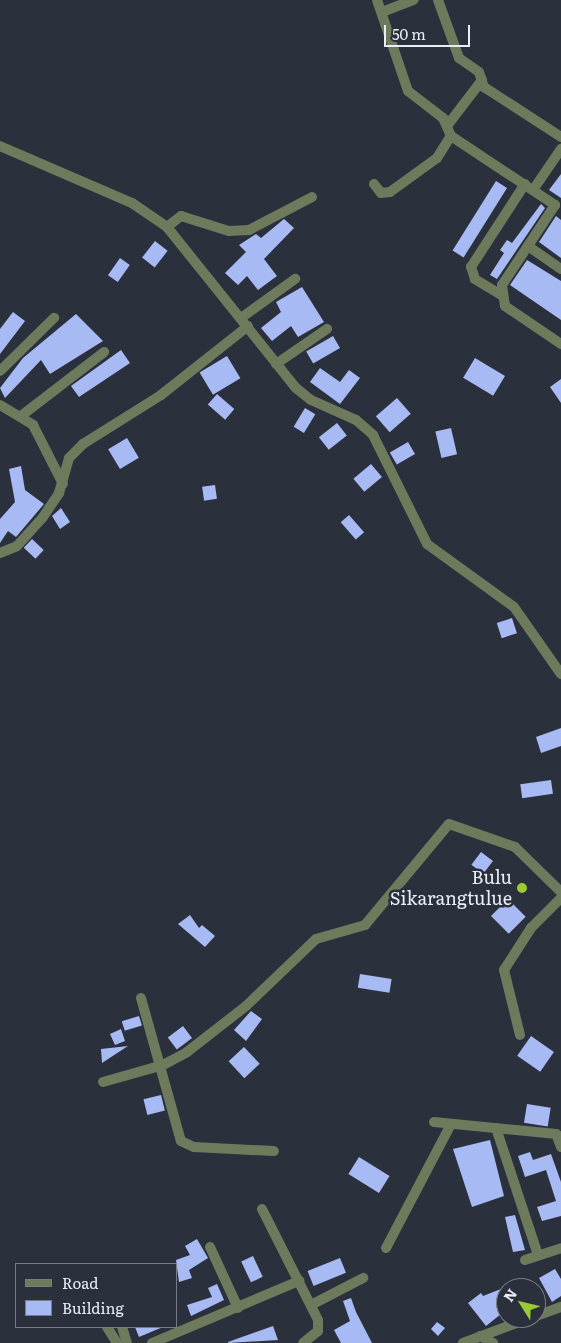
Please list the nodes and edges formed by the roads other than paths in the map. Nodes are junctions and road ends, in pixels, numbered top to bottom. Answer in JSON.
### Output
{"nodes":[{"id":1,"x":377,"y":0,"type":"edge"},
{"id":2,"x":414,"y":0,"type":"edge"},
{"id":3,"x":438,"y":0,"type":"edge"},
{"id":4,"x":382,"y":12,"type":"junction"},
{"id":5,"x":482,"y":80,"type":"junction"},
{"id":6,"x":449,"y":131,"type":"junction"},
{"id":7,"x":561,"y":137,"type":"edge"},
{"id":8,"x":0,"y":146,"type":"edge"},
{"id":9,"x":561,"y":149,"type":"edge"},
{"id":10,"x":374,"y":184,"type":"dead end"},
{"id":11,"x":529,"y":187,"type":"junction"},
{"id":12,"x":312,"y":197,"type":"dead end"},
{"id":13,"x":558,"y":207,"type":"edge"},
{"id":14,"x":166,"y":227,"type":"junction"},
{"id":15,"x":528,"y":246,"type":"junction"},
{"id":16,"x":561,"y":268,"type":"edge"},
{"id":17,"x":295,"y":279,"type":"dead end"},
{"id":18,"x":503,"y":296,"type":"junction"},
{"id":19,"x":54,"y":318,"type":"dead end"},
{"id":20,"x":241,"y":318,"type":"junction"},
{"id":21,"x":248,"y":326,"type":"junction"},
{"id":22,"x":327,"y":329,"type":"dead end"},
{"id":23,"x":561,"y":344,"type":"edge"},
{"id":24,"x":104,"y":352,"type":"dead end"},
{"id":25,"x":276,"y":364,"type":"junction"},
{"id":26,"x":0,"y":371,"type":"edge"},
{"id":27,"x":0,"y":405,"type":"edge"},
{"id":28,"x":21,"y":416,"type":"junction"},
{"id":29,"x":63,"y":484,"type":"junction"},
{"id":30,"x":0,"y":553,"type":"edge"},
{"id":31,"x":561,"y":674,"type":"edge"},
{"id":32,"x":561,"y":892,"type":"edge"},
{"id":33,"x":561,"y":898,"type":"edge"},
{"id":34,"x":141,"y":998,"type":"dead end"},
{"id":35,"x":520,"y":1035,"type":"dead end"},
{"id":36,"x":163,"y":1065,"type":"junction"},
{"id":37,"x":103,"y":1082,"type":"dead end"},
{"id":38,"x":434,"y":1122,"type":"dead end"},
{"id":39,"x":450,"y":1124,"type":"junction"},
{"id":40,"x":496,"y":1128,"type":"junction"},
{"id":41,"x":561,"y":1147,"type":"edge"},
{"id":42,"x":274,"y":1151,"type":"dead end"},
{"id":43,"x":262,"y":1209,"type":"dead end"},
{"id":44,"x":210,"y":1247,"type":"dead end"},
{"id":45,"x":386,"y":1248,"type":"dead end"},
{"id":46,"x":561,"y":1248,"type":"edge"},
{"id":47,"x":538,"y":1255,"type":"junction"},
{"id":48,"x":525,"y":1260,"type":"dead end"},
{"id":49,"x":363,"y":1278,"type":"dead end"},
{"id":50,"x":299,"y":1280,"type":"junction"},
{"id":51,"x":311,"y":1305,"type":"junction"},
{"id":52,"x":561,"y":1306,"type":"edge"},
{"id":53,"x":238,"y":1308,"type":"junction"},
{"id":54,"x":546,"y":1312,"type":"edge"},
{"id":55,"x":108,"y":1328,"type":"edge"},
{"id":56,"x":122,"y":1328,"type":"edge"},
{"id":57,"x":178,"y":1328,"type":"edge"},
{"id":58,"x":502,"y":1328,"type":"edge"},
{"id":59,"x":480,"y":1336,"type":"junction"},
{"id":60,"x":117,"y":1343,"type":"edge"},
{"id":61,"x":127,"y":1343,"type":"edge"},
{"id":62,"x":152,"y":1343,"type":"edge"},
{"id":63,"x":303,"y":1343,"type":"edge"},
{"id":64,"x":463,"y":1343,"type":"edge"},
{"id":65,"x":494,"y":1343,"type":"edge"}],
"edges":[{"from":1,"to":4,"type":"street"},
{"from":2,"to":4,"type":"street"},
{"from":3,"to":5,"type":"street"},
{"from":4,"to":6,"type":"street"},
{"from":5,"to":6,"type":"street"},
{"from":5,"to":7,"type":"street"},
{"from":6,"to":10,"type":"street"},
{"from":6,"to":11,"type":"street"},
{"from":8,"to":14,"type":"street"},
{"from":9,"to":11,"type":"street"},
{"from":11,"to":13,"type":"street"},
{"from":11,"to":18,"type":"street"},
{"from":12,"to":14,"type":"street"},
{"from":13,"to":15,"type":"street"},
{"from":14,"to":20,"type":"street"},
{"from":15,"to":16,"type":"street"},
{"from":15,"to":18,"type":"street"},
{"from":17,"to":20,"type":"street"},
{"from":18,"to":23,"type":"street"},
{"from":19,"to":26,"type":"street"},
{"from":20,"to":21,"type":"street"},
{"from":21,"to":25,"type":"street"},
{"from":21,"to":29,"type":"street"},
{"from":22,"to":25,"type":"street"},
{"from":24,"to":28,"type":"street"},
{"from":25,"to":31,"type":"street"},
{"from":27,"to":28,"type":"street"},
{"from":28,"to":29,"type":"street"},
{"from":29,"to":30,"type":"street"},
{"from":32,"to":36,"type":"street"},
{"from":33,"to":35,"type":"street"},
{"from":34,"to":36,"type":"street"},
{"from":36,"to":37,"type":"street"},
{"from":36,"to":42,"type":"street"},
{"from":38,"to":39,"type":"street"},
{"from":39,"to":40,"type":"street"},
{"from":39,"to":45,"type":"street"},
{"from":40,"to":41,"type":"street"},
{"from":40,"to":47,"type":"street"},
{"from":43,"to":50,"type":"street"},
{"from":44,"to":53,"type":"street"},
{"from":46,"to":47,"type":"street"},
{"from":47,"to":48,"type":"street"},
{"from":49,"to":51,"type":"street"},
{"from":50,"to":51,"type":"street"},
{"from":50,"to":53,"type":"street"},
{"from":51,"to":63,"type":"street"},
{"from":52,"to":54,"type":"street"},
{"from":53,"to":57,"type":"street"},
{"from":55,"to":60,"type":"street"},
{"from":56,"to":61,"type":"street"},
{"from":57,"to":62,"type":"street"},
{"from":58,"to":59,"type":"street"},
{"from":59,"to":64,"type":"street"},
{"from":59,"to":65,"type":"street"}]}
